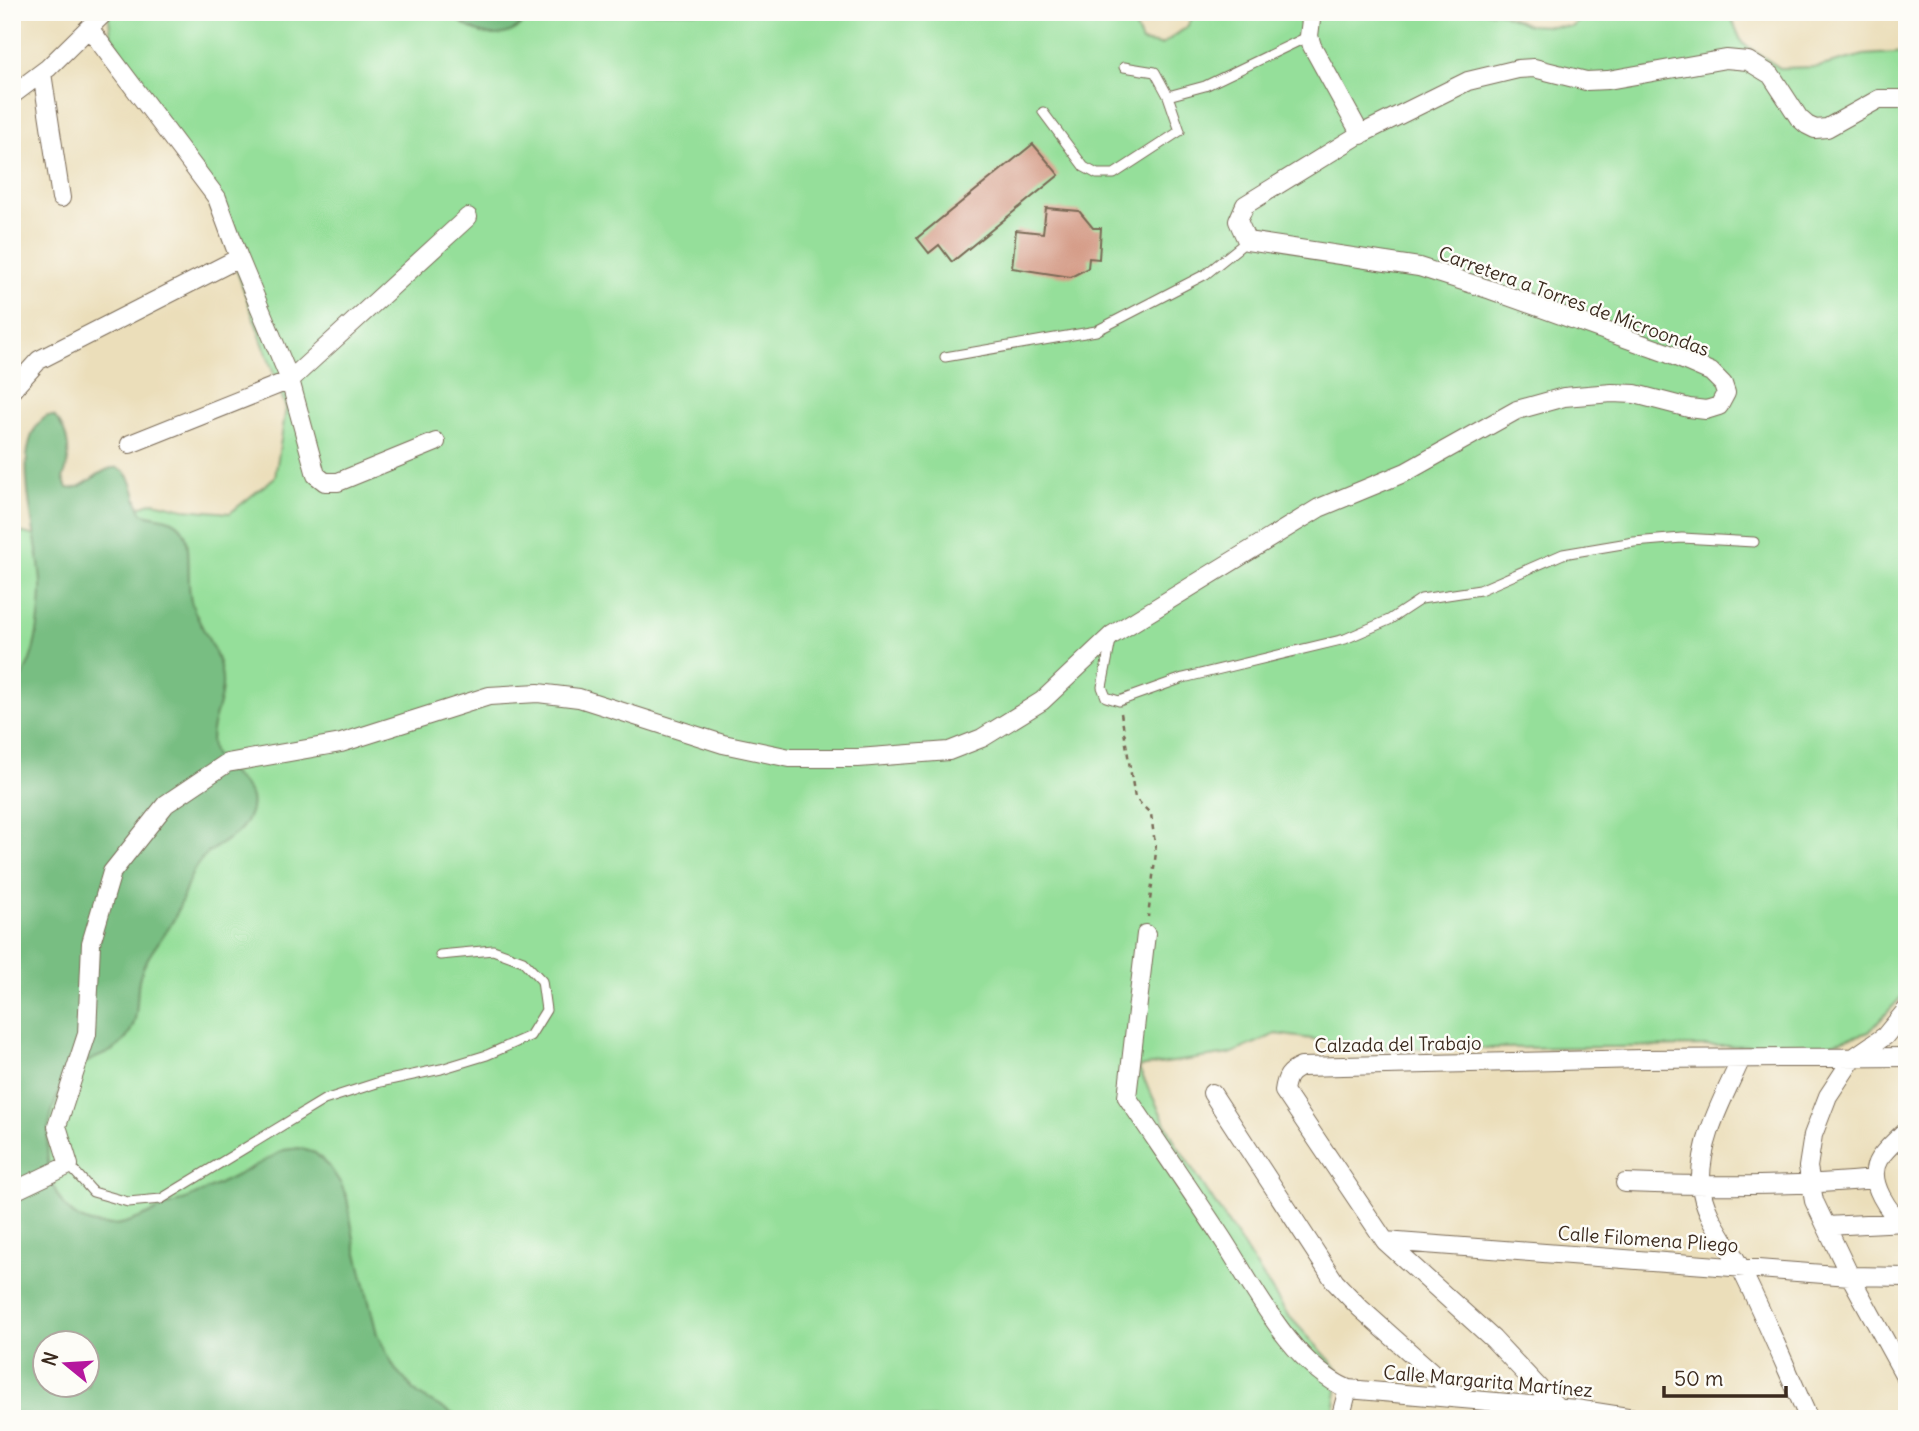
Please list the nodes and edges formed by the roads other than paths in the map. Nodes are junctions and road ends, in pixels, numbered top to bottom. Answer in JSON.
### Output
{"nodes":[{"id":1,"x":105,"y":12,"type":"edge"},
{"id":2,"x":1312,"y":12,"type":"edge"},
{"id":3,"x":89,"y":28,"type":"junction"},
{"id":4,"x":1309,"y":36,"type":"junction"},
{"id":5,"x":1124,"y":67,"type":"dead end"},
{"id":6,"x":42,"y":73,"type":"junction"},
{"id":7,"x":12,"y":95,"type":"edge"},
{"id":8,"x":1168,"y":96,"type":"junction"},
{"id":9,"x":1907,"y":99,"type":"edge"},
{"id":10,"x":1044,"y":112,"type":"dead end"},
{"id":11,"x":1361,"y":135,"type":"junction"},
{"id":12,"x":61,"y":198,"type":"dead end"},
{"id":13,"x":468,"y":217,"type":"dead end"},
{"id":14,"x":1247,"y":241,"type":"junction"},
{"id":15,"x":239,"y":258,"type":"junction"},
{"id":16,"x":945,"y":357,"type":"dead end"},
{"id":17,"x":290,"y":380,"type":"junction"},
{"id":18,"x":12,"y":390,"type":"edge"},
{"id":19,"x":436,"y":442,"type":"dead end"},
{"id":20,"x":130,"y":444,"type":"dead end"},
{"id":21,"x":1754,"y":542,"type":"dead end"},
{"id":22,"x":1112,"y":635,"type":"junction"},
{"id":23,"x":1146,"y":934,"type":"road end"},
{"id":24,"x":440,"y":955,"type":"dead end"},
{"id":25,"x":1907,"y":1009,"type":"edge"},
{"id":26,"x":1853,"y":1058,"type":"junction"},
{"id":27,"x":1907,"y":1058,"type":"edge"},
{"id":28,"x":1741,"y":1059,"type":"junction"},
{"id":29,"x":1212,"y":1093,"type":"dead end"},
{"id":30,"x":1907,"y":1129,"type":"edge"},
{"id":31,"x":69,"y":1166,"type":"junction"},
{"id":32,"x":1875,"y":1179,"type":"junction"},
{"id":33,"x":1625,"y":1183,"type":"dead end"},
{"id":34,"x":1810,"y":1185,"type":"junction"},
{"id":35,"x":1702,"y":1186,"type":"junction"},
{"id":36,"x":12,"y":1192,"type":"edge"},
{"id":37,"x":1904,"y":1223,"type":"edge"},
{"id":38,"x":1826,"y":1226,"type":"junction"},
{"id":39,"x":1385,"y":1241,"type":"junction"},
{"id":40,"x":1740,"y":1267,"type":"junction"},
{"id":41,"x":1850,"y":1276,"type":"junction"},
{"id":42,"x":1907,"y":1276,"type":"edge"},
{"id":43,"x":1907,"y":1380,"type":"edge"},
{"id":44,"x":1340,"y":1385,"type":"junction"},
{"id":45,"x":1462,"y":1399,"type":"junction"},
{"id":46,"x":1557,"y":1413,"type":"edge"},
{"id":47,"x":1340,"y":1419,"type":"edge"},
{"id":48,"x":1640,"y":1419,"type":"edge"},
{"id":49,"x":1809,"y":1419,"type":"edge"}],
"edges":[{"from":1,"to":3,"type":"street"},
{"from":2,"to":4,"type":"street"},
{"from":3,"to":6,"type":"street"},
{"from":3,"to":15,"type":"street"},
{"from":4,"to":8,"type":"lane"},
{"from":4,"to":11,"type":"street"},
{"from":5,"to":8,"type":"lane"},
{"from":6,"to":7,"type":"street"},
{"from":6,"to":12,"type":"street"},
{"from":8,"to":10,"type":"lane"},
{"from":9,"to":11,"type":"street"},
{"from":11,"to":14,"type":"street"},
{"from":13,"to":17,"type":"street"},
{"from":14,"to":16,"type":"lane"},
{"from":14,"to":22,"type":"street","name":"Carretera a Torres de Microondas"},
{"from":15,"to":17,"type":"street"},
{"from":15,"to":18,"type":"street"},
{"from":17,"to":19,"type":"street"},
{"from":17,"to":20,"type":"street"},
{"from":21,"to":22,"type":"lane"},
{"from":22,"to":31,"type":"street","name":"Carretera a Torres de Microondas"},
{"from":23,"to":44,"type":"street"},
{"from":24,"to":31,"type":"lane","name":"Carretera a Torres de Microondas"},
{"from":25,"to":26,"type":"street"},
{"from":26,"to":27,"type":"street","name":"Calzada del Trabajo"},
{"from":26,"to":28,"type":"street","name":"Calzada del Trabajo"},
{"from":26,"to":34,"type":"street"},
{"from":28,"to":35,"type":"street"},
{"from":28,"to":39,"type":"street","name":"Calzada del Trabajo"},
{"from":29,"to":45,"type":"street"},
{"from":30,"to":32,"type":"street"},
{"from":31,"to":36,"type":"street"},
{"from":32,"to":34,"type":"street"},
{"from":32,"to":37,"type":"street"},
{"from":33,"to":35,"type":"street"},
{"from":34,"to":35,"type":"street"},
{"from":34,"to":38,"type":"street"},
{"from":35,"to":40,"type":"street"},
{"from":37,"to":38,"type":"street"},
{"from":38,"to":41,"type":"street"},
{"from":39,"to":40,"type":"street","name":"Calle Filomena Pliego"},
{"from":39,"to":46,"type":"street","name":"Calzada del Trabajo"},
{"from":40,"to":41,"type":"street","name":"Calle Filomena Pliego"},
{"from":40,"to":49,"type":"street"},
{"from":41,"to":42,"type":"street","name":"Calle Filomena Pliego"},
{"from":41,"to":43,"type":"street"},
{"from":44,"to":45,"type":"street","name":"Calle Margarita Martínez"},
{"from":44,"to":47,"type":"street"},
{"from":45,"to":46,"type":"street","name":"Calle Margarita Martínez"},
{"from":46,"to":48,"type":"street","name":"Calle Margarita Martínez"}]}
